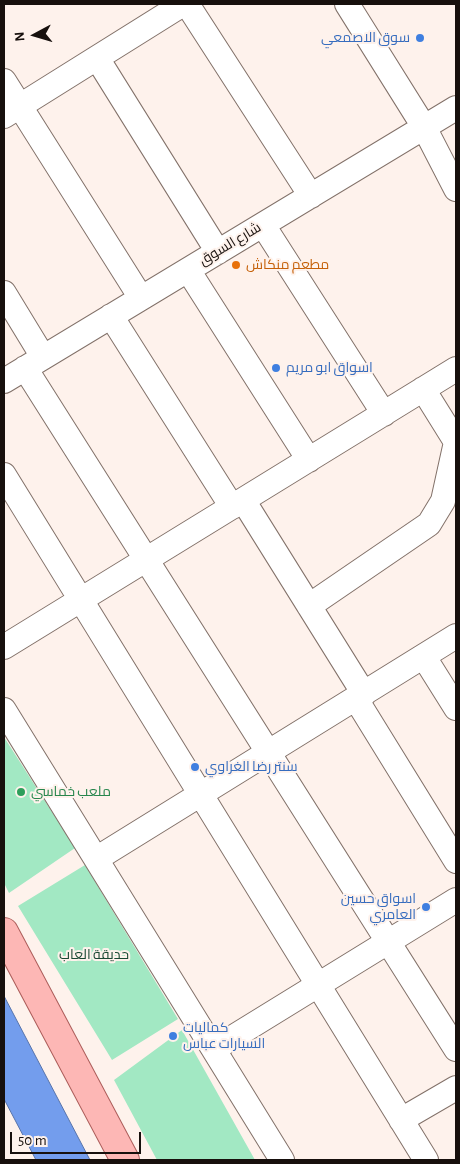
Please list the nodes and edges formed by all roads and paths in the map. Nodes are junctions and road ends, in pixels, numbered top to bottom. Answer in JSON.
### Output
{"nodes":[{"id":1,"x":185,"y":4,"type":"edge"},
{"id":2,"x":347,"y":4,"type":"edge"},
{"id":3,"x":97,"y":58,"type":"junction"},
{"id":4,"x":4,"y":81,"type":"edge"},
{"id":5,"x":456,"y":108,"type":"edge"},
{"id":6,"x":12,"y":111,"type":"edge"},
{"id":7,"x":424,"y":127,"type":"junction"},
{"id":8,"x":456,"y":189,"type":"edge"},
{"id":9,"x":311,"y":196,"type":"junction"},
{"id":10,"x":263,"y":225,"type":"junction"},
{"id":11,"x":218,"y":252,"type":"junction"},
{"id":12,"x":188,"y":270,"type":"junction"},
{"id":13,"x":4,"y":294,"type":"edge"},
{"id":14,"x":141,"y":298,"type":"junction"},
{"id":15,"x":112,"y":316,"type":"junction"},
{"id":16,"x":34,"y":363,"type":"junction"},
{"id":17,"x":456,"y":369,"type":"edge"},
{"id":18,"x":4,"y":381,"type":"edge"},
{"id":19,"x":423,"y":390,"type":"junction"},
{"id":20,"x":384,"y":414,"type":"junction"},
{"id":21,"x":456,"y":442,"type":"edge"},
{"id":22,"x":309,"y":460,"type":"junction"},
{"id":23,"x":4,"y":475,"type":"edge"},
{"id":24,"x":237,"y":504,"type":"junction"},
{"id":25,"x":146,"y":560,"type":"junction"},
{"id":26,"x":81,"y":600,"type":"junction"},
{"id":27,"x":309,"y":606,"type":"junction"},
{"id":28,"x":456,"y":636,"type":"edge"},
{"id":29,"x":4,"y":648,"type":"edge"},
{"id":30,"x":424,"y":657,"type":"junction"},
{"id":31,"x":360,"y":696,"type":"junction"},
{"id":32,"x":456,"y":708,"type":"edge"},
{"id":33,"x":4,"y":710,"type":"edge"},
{"id":34,"x":268,"y":752,"type":"junction"},
{"id":35,"x":200,"y":795,"type":"junction"},
{"id":36,"x":96,"y":859,"type":"junction"},
{"id":37,"x":456,"y":861,"type":"edge"},
{"id":38,"x":456,"y":900,"type":"edge"},
{"id":39,"x":4,"y":932,"type":"edge"},
{"id":40,"x":388,"y":942,"type":"junction"},
{"id":41,"x":318,"y":985,"type":"junction"},
{"id":42,"x":214,"y":1049,"type":"junction"},
{"id":43,"x":456,"y":1049,"type":"edge"},
{"id":44,"x":456,"y":1088,"type":"edge"},
{"id":45,"x":401,"y":1120,"type":"junction"},
{"id":46,"x":125,"y":1160,"type":"edge"},
{"id":47,"x":282,"y":1160,"type":"edge"},
{"id":48,"x":426,"y":1160,"type":"edge"}],
"edges":[{"from":1,"to":3,"type":"street"},
{"from":1,"to":9,"type":"street"},
{"from":2,"to":7,"type":"street"},
{"from":3,"to":6,"type":"street"},
{"from":3,"to":11,"type":"street"},
{"from":4,"to":6,"type":"street"},
{"from":5,"to":7,"type":"street","name":"شارع السوق"},
{"from":6,"to":14,"type":"street"},
{"from":7,"to":8,"type":"street"},
{"from":7,"to":9,"type":"street","name":"شارع السوق"},
{"from":9,"to":10,"type":"street","name":"شارع السوق"},
{"from":10,"to":11,"type":"street","name":"شارع السوق"},
{"from":10,"to":20,"type":"street"},
{"from":11,"to":12,"type":"street","name":"شارع السوق"},
{"from":12,"to":14,"type":"street","name":"شارع السوق"},
{"from":12,"to":22,"type":"street"},
{"from":13,"to":16,"type":"street"},
{"from":14,"to":15,"type":"street","name":"شارع السوق"},
{"from":15,"to":16,"type":"street","name":"شارع السوق"},
{"from":15,"to":24,"type":"street"},
{"from":16,"to":18,"type":"street","name":"شارع السوق"},
{"from":16,"to":25,"type":"street"},
{"from":17,"to":19,"type":"street"},
{"from":19,"to":20,"type":"street"},
{"from":19,"to":21,"type":"street"},
{"from":20,"to":22,"type":"street"},
{"from":21,"to":27,"type":"street"},
{"from":22,"to":24,"type":"street"},
{"from":23,"to":26,"type":"street"},
{"from":24,"to":25,"type":"street"},
{"from":24,"to":27,"type":"street"},
{"from":25,"to":26,"type":"street"},
{"from":25,"to":34,"type":"street"},
{"from":26,"to":29,"type":"street"},
{"from":26,"to":35,"type":"street"},
{"from":27,"to":31,"type":"street"},
{"from":28,"to":30,"type":"street"},
{"from":30,"to":31,"type":"street"},
{"from":30,"to":32,"type":"street"},
{"from":31,"to":34,"type":"street"},
{"from":31,"to":37,"type":"street"},
{"from":33,"to":36,"type":"street"},
{"from":34,"to":35,"type":"street"},
{"from":34,"to":40,"type":"street"},
{"from":35,"to":36,"type":"street"},
{"from":35,"to":41,"type":"street"},
{"from":36,"to":42,"type":"street"},
{"from":38,"to":40,"type":"street"},
{"from":39,"to":46,"type":"main road"},
{"from":40,"to":41,"type":"street"},
{"from":40,"to":43,"type":"street"},
{"from":41,"to":42,"type":"street"},
{"from":41,"to":45,"type":"street"},
{"from":42,"to":47,"type":"street"},
{"from":44,"to":45,"type":"street"},
{"from":45,"to":48,"type":"street"}]}
